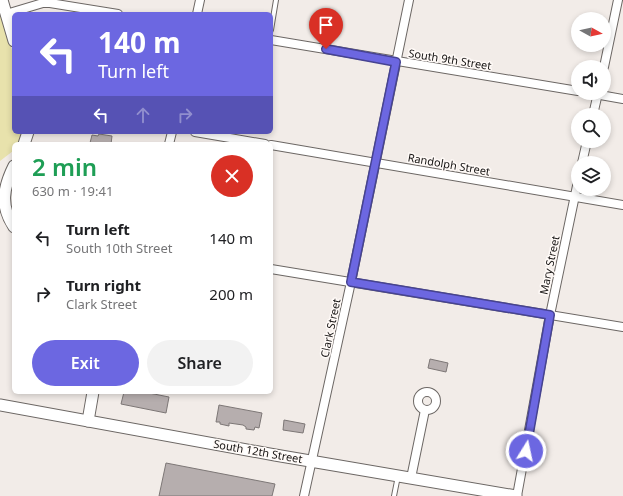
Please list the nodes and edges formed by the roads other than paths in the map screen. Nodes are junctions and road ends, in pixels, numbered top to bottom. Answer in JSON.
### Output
{"nodes":[{"id":1,"x":2,"y":0,"type":"edge"},
{"id":2,"x":200,"y":0,"type":"edge"},
{"id":3,"x":276,"y":0,"type":"edge"},
{"id":4,"x":409,"y":0,"type":"edge"},
{"id":5,"x":618,"y":0,"type":"edge"},
{"id":6,"x":12,"y":12,"type":"edge"},
{"id":7,"x":13,"y":12,"type":"edge"},
{"id":8,"x":106,"y":12,"type":"edge"},
{"id":9,"x":197,"y":12,"type":"edge"},
{"id":10,"x":6,"y":14,"type":"junction"},
{"id":11,"x":273,"y":18,"type":"edge"},
{"id":12,"x":12,"y":34,"type":"edge"},
{"id":13,"x":273,"y":40,"type":"edge"},
{"id":14,"x":605,"y":60,"type":"edge"},
{"id":15,"x":396,"y":62,"type":"junction"},
{"id":16,"x":571,"y":90,"type":"edge"},
{"id":17,"x":611,"y":97,"type":"edge"},
{"id":18,"x":623,"y":99,"type":"edge"},
{"id":19,"x":207,"y":134,"type":"edge"},
{"id":20,"x":253,"y":142,"type":"edge"},
{"id":21,"x":273,"y":145,"type":"edge"},
{"id":22,"x":376,"y":163,"type":"junction"},
{"id":23,"x":12,"y":171,"type":"edge"},
{"id":24,"x":574,"y":198,"type":"junction"},
{"id":25,"x":623,"y":205,"type":"edge"},
{"id":26,"x":12,"y":223,"type":"edge"},
{"id":27,"x":273,"y":269,"type":"edge"},
{"id":28,"x":351,"y":282,"type":"junction"},
{"id":29,"x":550,"y":315,"type":"junction"},
{"id":30,"x":623,"y":327,"type":"edge"},
{"id":31,"x":93,"y":394,"type":"edge"},
{"id":32,"x":0,"y":405,"type":"edge"},
{"id":33,"x":425,"y":410,"type":"dead end"},
{"id":34,"x":88,"y":421,"type":"junction"},
{"id":35,"x":312,"y":460,"type":"junction"},
{"id":36,"x":398,"y":476,"type":"junction"},
{"id":37,"x":411,"y":478,"type":"junction"},
{"id":38,"x":304,"y":496,"type":"edge"},
{"id":39,"x":394,"y":496,"type":"edge"},
{"id":40,"x":517,"y":496,"type":"edge"}],
"edges":[{"from":1,"to":10,"type":"street"},
{"from":2,"to":9,"type":"street"},
{"from":3,"to":11,"type":"lane"},
{"from":4,"to":15,"type":"street","name":"Clark Street"},
{"from":5,"to":14,"type":"street"},
{"from":6,"to":10,"type":"street"},
{"from":7,"to":8,"type":"street"},
{"from":10,"to":12,"type":"street"},
{"from":13,"to":15,"type":"street","name":"South 9th Street"},
{"from":15,"to":16,"type":"street","name":"South 9th Street"},
{"from":15,"to":22,"type":"street","name":"Clark Street"},
{"from":17,"to":18,"type":"street"},
{"from":19,"to":20,"type":"street"},
{"from":21,"to":22,"type":"street","name":"Randolph Street"},
{"from":22,"to":24,"type":"street","name":"Randolph Street"},
{"from":22,"to":28,"type":"street","name":"Clark Street"},
{"from":23,"to":26,"type":"street"},
{"from":24,"to":25,"type":"street","name":"Randolph Street"},
{"from":24,"to":29,"type":"street","name":"Mary Street"},
{"from":27,"to":28,"type":"street"},
{"from":28,"to":29,"type":"street"},
{"from":28,"to":35,"type":"street","name":"Clark Street"},
{"from":29,"to":30,"type":"street"},
{"from":29,"to":40,"type":"street","name":"Mary Street"},
{"from":31,"to":34,"type":"street"},
{"from":32,"to":34,"type":"street","name":"South 12th Street"},
{"from":33,"to":37,"type":"street"},
{"from":34,"to":35,"type":"street","name":"South 12th Street"},
{"from":35,"to":36,"type":"street","name":"South 12th Street"},
{"from":35,"to":38,"type":"street","name":"Clark Street"},
{"from":36,"to":37,"type":"street","name":"South 12th Street"},
{"from":36,"to":39,"type":"lane"},
{"from":37,"to":40,"type":"street","name":"South 12th Street"}]}
